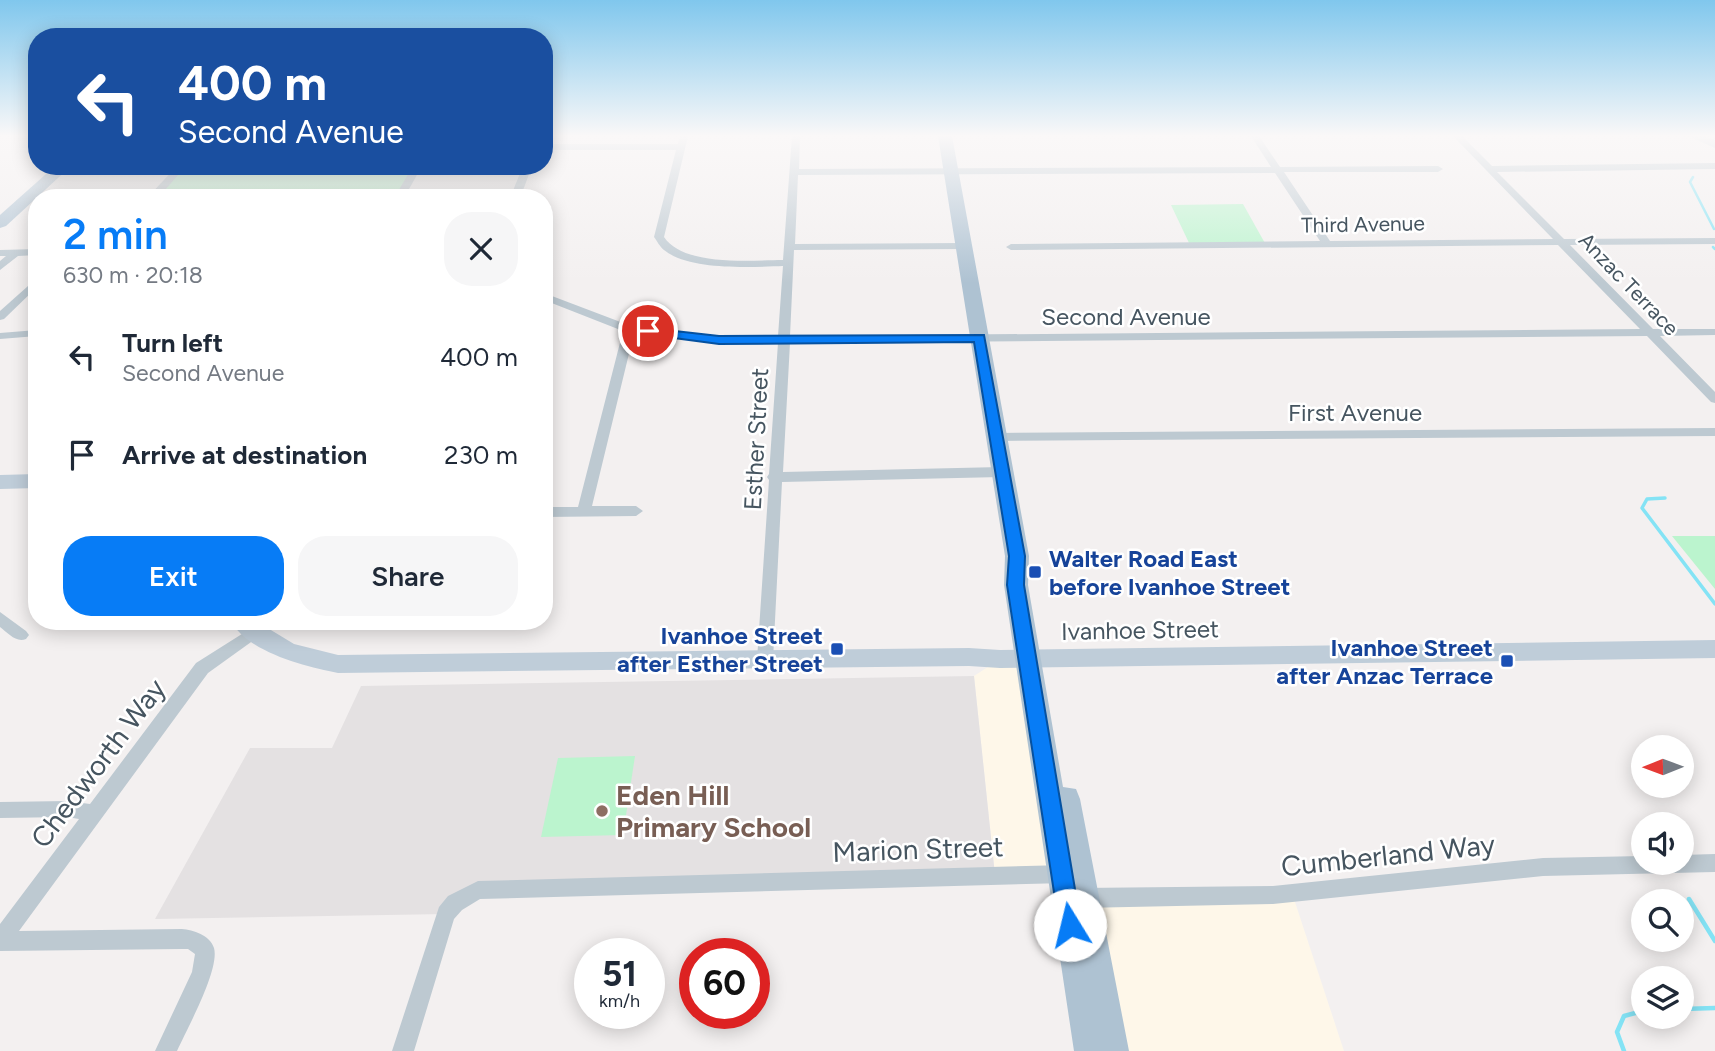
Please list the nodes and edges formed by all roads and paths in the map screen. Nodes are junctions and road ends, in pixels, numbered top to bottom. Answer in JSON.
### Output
{"nodes":[{"id":1,"x":27,"y":185,"type":"edge"},
{"id":2,"x":672,"y":185,"type":"edge"},
{"id":3,"x":793,"y":185,"type":"edge"},
{"id":4,"x":954,"y":185,"type":"edge"},
{"id":5,"x":1288,"y":185,"type":"edge"},
{"id":6,"x":1506,"y":185,"type":"edge"},
{"id":7,"x":28,"y":198,"type":"edge"},
{"id":8,"x":0,"y":208,"type":"edge"},
{"id":9,"x":0,"y":223,"type":"edge"},
{"id":10,"x":1715,"y":241,"type":"edge"},
{"id":11,"x":1561,"y":242,"type":"junction"},
{"id":12,"x":1327,"y":244,"type":"junction"},
{"id":13,"x":964,"y":246,"type":"junction"},
{"id":14,"x":789,"y":247,"type":"junction"},
{"id":15,"x":1012,"y":247,"type":"dead end"},
{"id":16,"x":28,"y":252,"type":"edge"},
{"id":17,"x":0,"y":253,"type":"edge"},
{"id":18,"x":16,"y":253,"type":"junction"},
{"id":19,"x":788,"y":263,"type":"junction"},
{"id":20,"x":0,"y":267,"type":"edge"},
{"id":21,"x":28,"y":290,"type":"edge"},
{"id":22,"x":553,"y":299,"type":"edge"},
{"id":23,"x":0,"y":317,"type":"edge"},
{"id":24,"x":629,"y":329,"type":"junction"},
{"id":25,"x":1715,"y":332,"type":"edge"},
{"id":26,"x":1650,"y":333,"type":"junction"},
{"id":27,"x":28,"y":335,"type":"edge"},
{"id":28,"x":0,"y":336,"type":"edge"},
{"id":29,"x":979,"y":338,"type":"junction"},
{"id":30,"x":783,"y":339,"type":"junction"},
{"id":31,"x":1715,"y":399,"type":"edge"},
{"id":32,"x":1715,"y":432,"type":"edge"},
{"id":33,"x":995,"y":437,"type":"junction"},
{"id":34,"x":1001,"y":472,"type":"junction"},
{"id":35,"x":774,"y":477,"type":"junction"},
{"id":36,"x":28,"y":481,"type":"edge"},
{"id":37,"x":0,"y":482,"type":"edge"},
{"id":38,"x":584,"y":511,"type":"junction"},
{"id":39,"x":636,"y":511,"type":"dead end"},
{"id":40,"x":553,"y":512,"type":"edge"},
{"id":41,"x":0,"y":618,"type":"edge"},
{"id":42,"x":244,"y":630,"type":"edge"},
{"id":43,"x":252,"y":630,"type":"edge"},
{"id":44,"x":21,"y":635,"type":"dead end"},
{"id":45,"x":1715,"y":649,"type":"edge"},
{"id":46,"x":1035,"y":658,"type":"junction"},
{"id":47,"x":765,"y":660,"type":"junction"},
{"id":48,"x":0,"y":810,"type":"edge"},
{"id":49,"x":92,"y":813,"type":"junction"},
{"id":50,"x":1715,"y":863,"type":"edge"},
{"id":51,"x":1072,"y":886,"type":"junction"},
{"id":52,"x":0,"y":941,"type":"edge"},
{"id":53,"x":166,"y":1051,"type":"edge"},
{"id":54,"x":403,"y":1051,"type":"edge"},
{"id":55,"x":1091,"y":1051,"type":"edge"},
{"id":56,"x":1112,"y":1051,"type":"edge"}],
"edges":[{"from":1,"to":8,"type":"main road"},
{"from":2,"to":19,"type":"street"},
{"from":3,"to":14,"type":"street","name":"Esther Street"},
{"from":4,"to":13,"type":"main road"},
{"from":5,"to":12,"type":"street"},
{"from":6,"to":11,"type":"street","name":"Anzac Terrace"},
{"from":7,"to":9,"type":"main road"},
{"from":10,"to":11,"type":"street","name":"Third Avenue"},
{"from":11,"to":12,"type":"street","name":"Third Avenue"},
{"from":11,"to":26,"type":"street","name":"Anzac Terrace"},
{"from":12,"to":15,"type":"street","name":"Third Avenue"},
{"from":13,"to":14,"type":"street"},
{"from":13,"to":29,"type":"main road"},
{"from":14,"to":19,"type":"street","name":"Esther Street"},
{"from":16,"to":18,"type":"street"},
{"from":17,"to":18,"type":"street"},
{"from":18,"to":20,"type":"street"},
{"from":19,"to":30,"type":"street","name":"Esther Street"},
{"from":21,"to":23,"type":"street"},
{"from":22,"to":24,"type":"street","name":"Second Avenue"},
{"from":24,"to":30,"type":"street","name":"Second Avenue"},
{"from":24,"to":38,"type":"street"},
{"from":25,"to":26,"type":"street","name":"Second Avenue"},
{"from":26,"to":29,"type":"street","name":"Second Avenue"},
{"from":26,"to":31,"type":"street","name":"Anzac Terrace"},
{"from":27,"to":28,"type":"street"},
{"from":29,"to":30,"type":"street","name":"Second Avenue"},
{"from":29,"to":33,"type":"main road"},
{"from":30,"to":35,"type":"street","name":"Esther Street"},
{"from":32,"to":33,"type":"street","name":"First Avenue"},
{"from":33,"to":34,"type":"main road"},
{"from":34,"to":35,"type":"street"},
{"from":34,"to":46,"type":"main road"},
{"from":35,"to":47,"type":"street","name":"Esther Street"},
{"from":36,"to":37,"type":"street"},
{"from":38,"to":39,"type":"street"},
{"from":38,"to":40,"type":"street"},
{"from":41,"to":44,"type":"street"},
{"from":42,"to":49,"type":"street","name":"Chedworth Way"},
{"from":43,"to":47,"type":"street","name":"Ivanhoe Street"},
{"from":45,"to":46,"type":"street","name":"Ivanhoe Street"},
{"from":46,"to":47,"type":"street","name":"Ivanhoe Street"},
{"from":46,"to":51,"type":"main road"},
{"from":48,"to":49,"type":"street"},
{"from":49,"to":52,"type":"street","name":"Chedworth Way"},
{"from":50,"to":51,"type":"street","name":"Cumberland Way"},
{"from":51,"to":54,"type":"street","name":"Marion Street"},
{"from":51,"to":55,"type":"main road"},
{"from":51,"to":56,"type":"main road"},
{"from":52,"to":53,"type":"street"}]}
